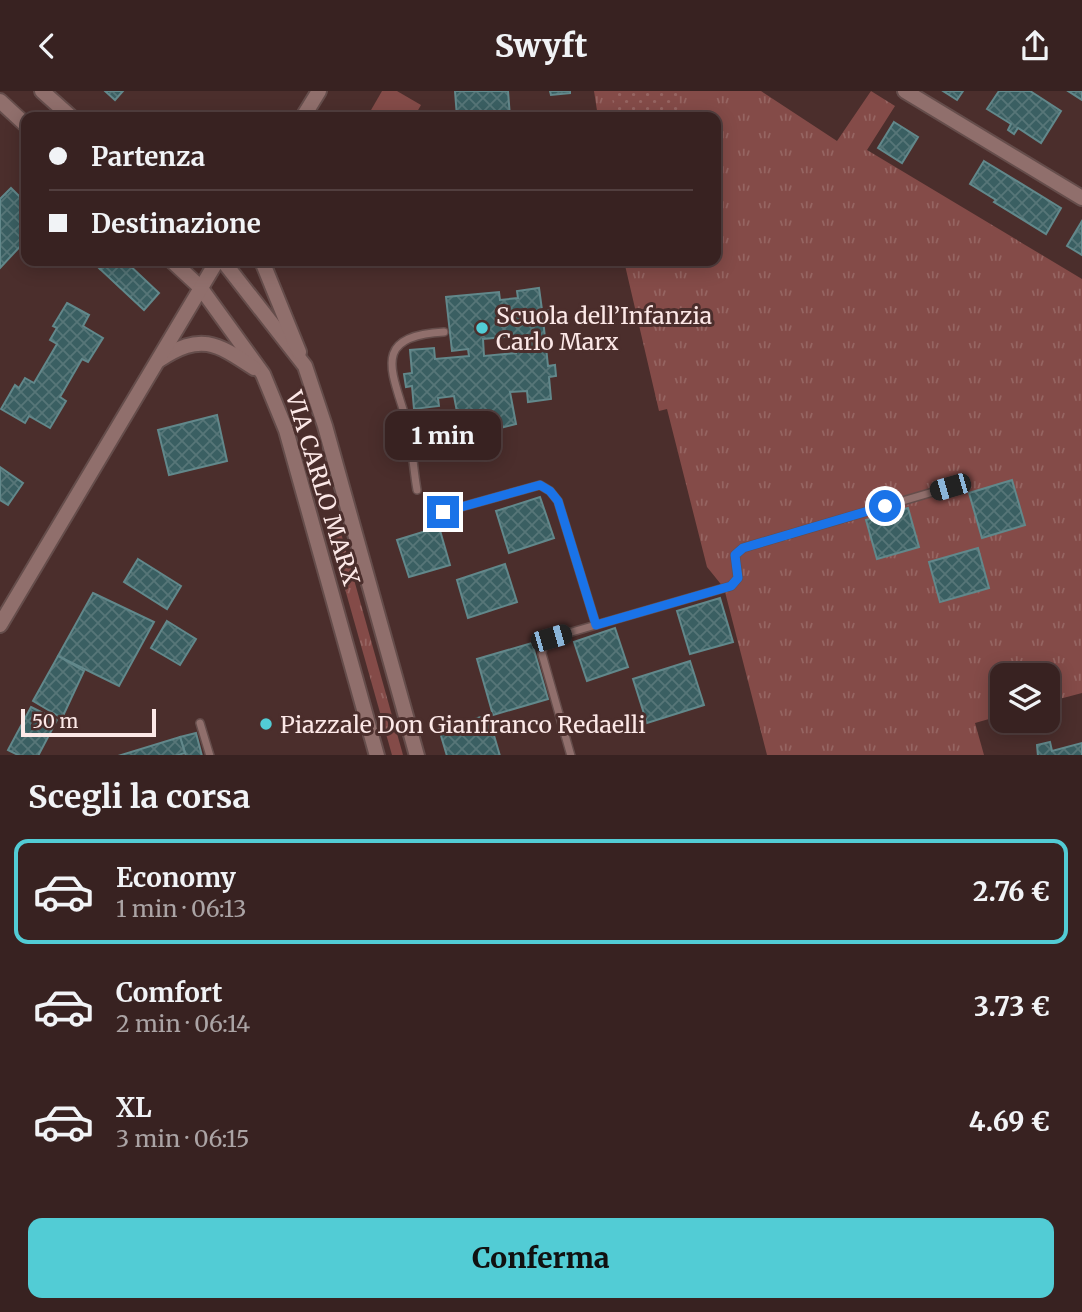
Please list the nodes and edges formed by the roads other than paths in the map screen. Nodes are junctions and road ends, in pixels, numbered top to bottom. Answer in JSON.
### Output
{"nodes":[{"id":1,"x":42,"y":91,"type":"edge"},
{"id":2,"x":319,"y":91,"type":"edge"},
{"id":3,"x":905,"y":91,"type":"edge"},
{"id":4,"x":0,"y":101,"type":"edge"},
{"id":5,"x":65,"y":112,"type":"edge"},
{"id":6,"x":306,"y":112,"type":"edge"},
{"id":7,"x":21,"y":120,"type":"edge"},
{"id":8,"x":1082,"y":198,"type":"edge"},
{"id":9,"x":177,"y":266,"type":"edge"},
{"id":10,"x":214,"y":266,"type":"edge"},
{"id":11,"x":227,"y":266,"type":"edge"},
{"id":12,"x":264,"y":266,"type":"edge"},
{"id":13,"x":200,"y":288,"type":"junction"},
{"id":14,"x":444,"y":332,"type":"dead end"},
{"id":15,"x":155,"y":363,"type":"junction"},
{"id":16,"x":305,"y":366,"type":"junction"},
{"id":17,"x":264,"y":375,"type":"junction"},
{"id":18,"x":950,"y":487,"type":"dead end"},
{"id":19,"x":417,"y":490,"type":"dead end"},
{"id":20,"x":443,"y":512,"type":"dead end"},
{"id":21,"x":0,"y":625,"type":"edge"},
{"id":22,"x":596,"y":625,"type":"junction"},
{"id":23,"x":200,"y":723,"type":"dead end"},
{"id":24,"x":210,"y":755,"type":"edge"},
{"id":25,"x":377,"y":755,"type":"edge"},
{"id":26,"x":417,"y":755,"type":"edge"},
{"id":27,"x":571,"y":755,"type":"edge"}],
"edges":[{"from":1,"to":5,"type":"street"},
{"from":2,"to":6,"type":"street"},
{"from":3,"to":8,"type":"street"},
{"from":4,"to":7,"type":"street"},
{"from":9,"to":13,"type":"street","name":"VIA CARLO MARX"},
{"from":10,"to":13,"type":"street"},
{"from":11,"to":16,"type":"street","name":"VIA CARLO MARX"},
{"from":12,"to":16,"type":"street","name":"VIA CARLO MARX"},
{"from":13,"to":15,"type":"street"},
{"from":13,"to":17,"type":"street","name":"VIA CARLO MARX"},
{"from":14,"to":19,"type":"lane"},
{"from":15,"to":17,"type":"street"},
{"from":15,"to":21,"type":"street"},
{"from":16,"to":26,"type":"street","name":"VIA CARLO MARX"},
{"from":17,"to":25,"type":"street","name":"VIA CARLO MARX"},
{"from":18,"to":22,"type":"lane"},
{"from":20,"to":22,"type":"lane"},
{"from":22,"to":27,"type":"lane"},
{"from":23,"to":24,"type":"lane"}]}
